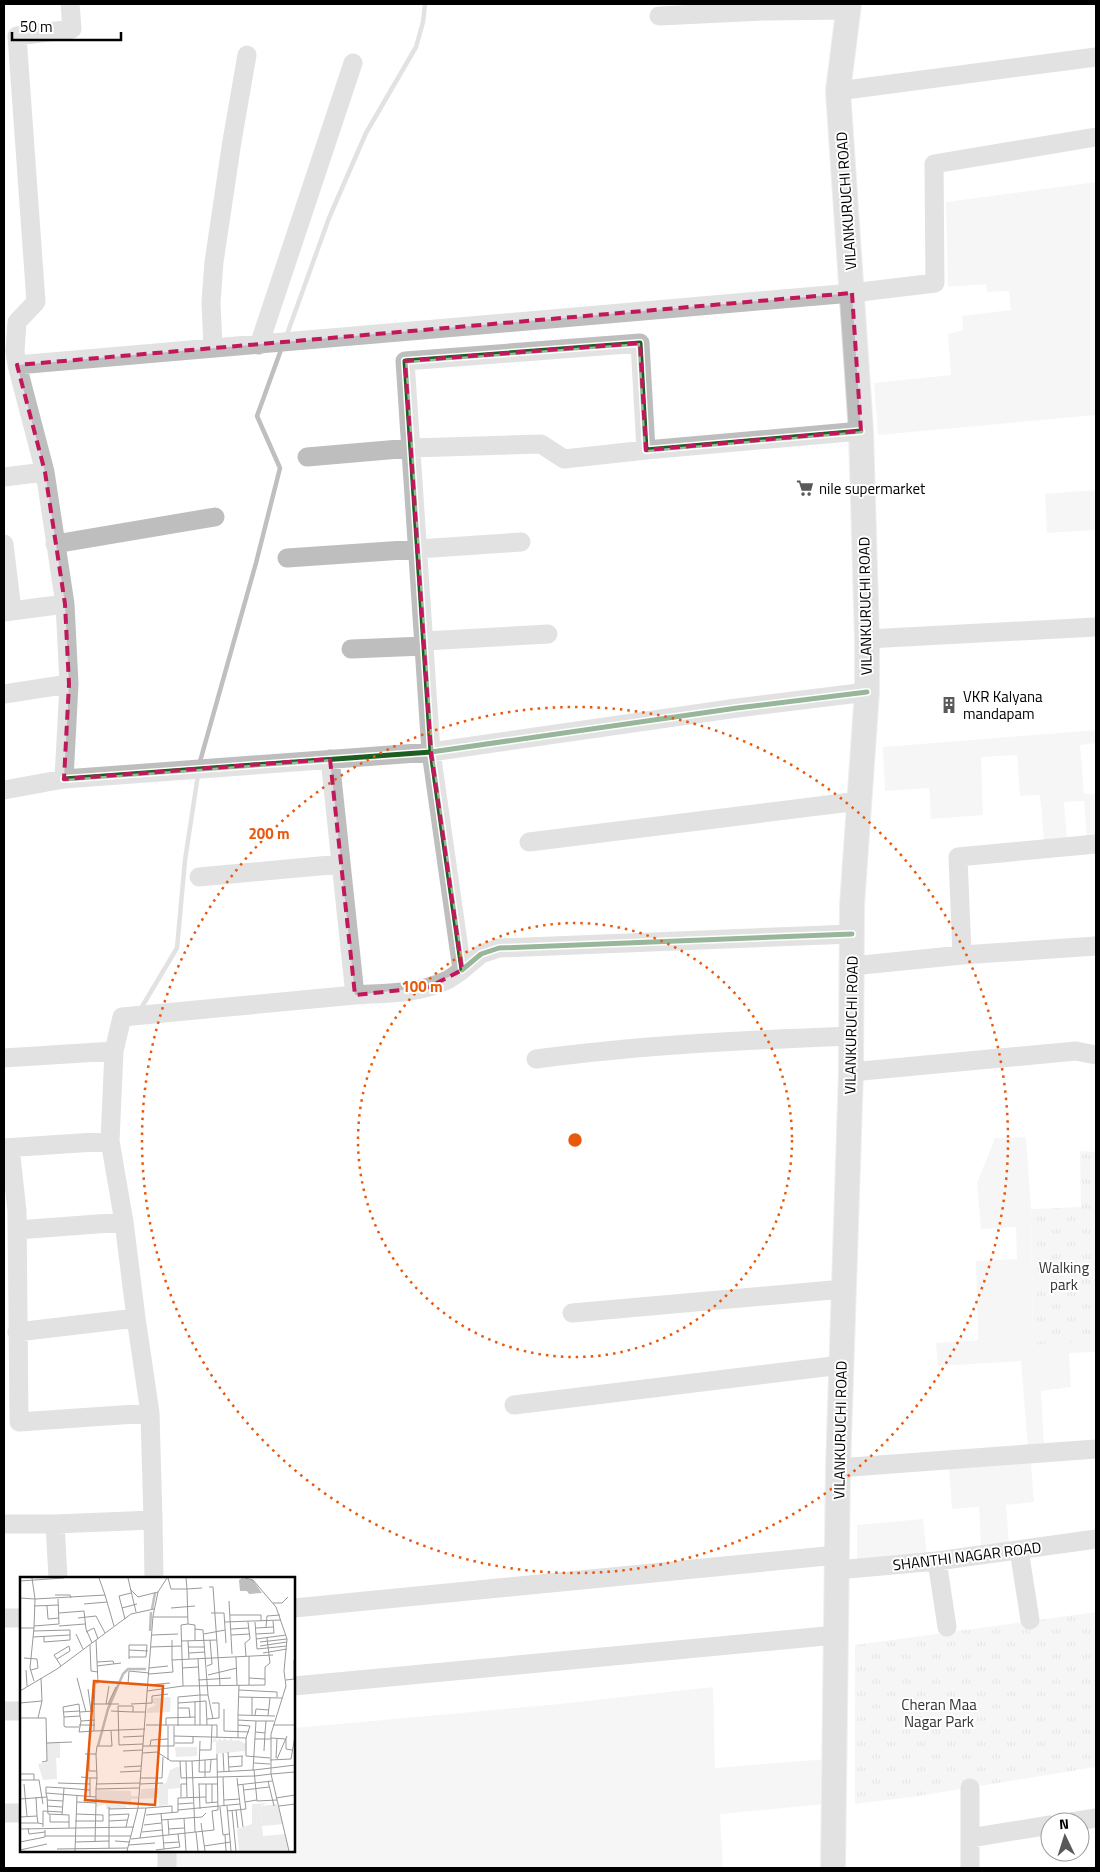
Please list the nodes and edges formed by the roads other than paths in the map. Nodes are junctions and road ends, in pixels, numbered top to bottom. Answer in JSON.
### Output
{"nodes":[{"id":1,"x":70,"y":4,"type":"edge"},
{"id":2,"x":849,"y":7,"type":"edge"},
{"id":3,"x":659,"y":16,"type":"dead end"},
{"id":4,"x":11,"y":36,"type":"edge"},
{"id":5,"x":247,"y":55,"type":"dead end"},
{"id":6,"x":1096,"y":57,"type":"edge"},
{"id":7,"x":353,"y":63,"type":"dead end"},
{"id":8,"x":838,"y":91,"type":"junction"},
{"id":9,"x":1096,"y":137,"type":"edge"},
{"id":10,"x":852,"y":293,"type":"junction"},
{"id":11,"x":276,"y":343,"type":"junction"},
{"id":12,"x":213,"y":348,"type":"junction"},
{"id":13,"x":17,"y":365,"type":"junction"},
{"id":14,"x":861,"y":431,"type":"junction"},
{"id":15,"x":411,"y":448,"type":"junction"},
{"id":16,"x":646,"y":450,"type":"junction"},
{"id":17,"x":307,"y":457,"type":"dead end"},
{"id":18,"x":44,"y":472,"type":"junction"},
{"id":19,"x":4,"y":476,"type":"edge"},
{"id":20,"x":215,"y":517,"type":"dead end"},
{"id":21,"x":521,"y":542,"type":"dead end"},
{"id":22,"x":4,"y":544,"type":"edge"},
{"id":23,"x":55,"y":544,"type":"junction"},
{"id":24,"x":418,"y":550,"type":"junction"},
{"id":25,"x":287,"y":558,"type":"dead end"},
{"id":26,"x":65,"y":604,"type":"junction"},
{"id":27,"x":8,"y":612,"type":"edge"},
{"id":28,"x":1096,"y":628,"type":"edge"},
{"id":29,"x":548,"y":634,"type":"dead end"},
{"id":30,"x":867,"y":639,"type":"junction"},
{"id":31,"x":424,"y":644,"type":"junction"},
{"id":32,"x":351,"y":649,"type":"dead end"},
{"id":33,"x":69,"y":684,"type":"junction"},
{"id":34,"x":866,"y":692,"type":"junction"},
{"id":35,"x":4,"y":694,"type":"edge"},
{"id":36,"x":431,"y":752,"type":"junction"},
{"id":37,"x":330,"y":759,"type":"junction"},
{"id":38,"x":64,"y":779,"type":"junction"},
{"id":39,"x":4,"y":790,"type":"edge"},
{"id":40,"x":859,"y":801,"type":"junction"},
{"id":41,"x":528,"y":842,"type":"dead end"},
{"id":42,"x":1096,"y":844,"type":"edge"},
{"id":43,"x":341,"y":864,"type":"junction"},
{"id":44,"x":199,"y":877,"type":"dead end"},
{"id":45,"x":852,"y":934,"type":"junction"},
{"id":46,"x":1096,"y":946,"type":"edge"},
{"id":47,"x":962,"y":955,"type":"junction"},
{"id":48,"x":852,"y":966,"type":"junction"},
{"id":49,"x":462,"y":970,"type":"junction"},
{"id":50,"x":355,"y":995,"type":"junction"},
{"id":51,"x":851,"y":1036,"type":"junction"},
{"id":52,"x":114,"y":1051,"type":"junction"},
{"id":53,"x":1096,"y":1055,"type":"edge"},
{"id":54,"x":4,"y":1058,"type":"edge"},
{"id":55,"x":536,"y":1059,"type":"dead end"},
{"id":56,"x":851,"y":1072,"type":"junction"},
{"id":57,"x":110,"y":1141,"type":"junction"},
{"id":58,"x":7,"y":1148,"type":"edge"},
{"id":59,"x":124,"y":1222,"type":"junction"},
{"id":60,"x":17,"y":1230,"type":"junction"},
{"id":61,"x":844,"y":1289,"type":"junction"},
{"id":62,"x":572,"y":1313,"type":"dead end"},
{"id":63,"x":136,"y":1318,"type":"junction"},
{"id":64,"x":17,"y":1332,"type":"junction"},
{"id":65,"x":841,"y":1365,"type":"junction"},
{"id":66,"x":514,"y":1404,"type":"dead end"},
{"id":67,"x":150,"y":1413,"type":"junction"},
{"id":68,"x":12,"y":1422,"type":"edge"},
{"id":69,"x":1096,"y":1449,"type":"edge"},
{"id":70,"x":838,"y":1468,"type":"junction"},
{"id":71,"x":153,"y":1520,"type":"junction"},
{"id":72,"x":4,"y":1524,"type":"edge"},
{"id":73,"x":54,"y":1524,"type":"junction"},
{"id":74,"x":1095,"y":1545,"type":"edge"},
{"id":75,"x":1019,"y":1550,"type":"junction"},
{"id":76,"x":938,"y":1561,"type":"junction"},
{"id":77,"x":837,"y":1563,"type":"junction"},
{"id":78,"x":58,"y":1577,"type":"edge"},
{"id":79,"x":154,"y":1577,"type":"edge"},
{"id":80,"x":295,"y":1608,"type":"edge"},
{"id":81,"x":4,"y":1618,"type":"edge"},
{"id":82,"x":20,"y":1618,"type":"edge"},
{"id":83,"x":1030,"y":1620,"type":"dead end"},
{"id":84,"x":947,"y":1627,"type":"dead end"},
{"id":85,"x":836,"y":1635,"type":"junction"},
{"id":86,"x":295,"y":1686,"type":"edge"},
{"id":87,"x":4,"y":1711,"type":"edge"},
{"id":88,"x":20,"y":1711,"type":"edge"},
{"id":89,"x":970,"y":1788,"type":"dead end"},
{"id":90,"x":4,"y":1812,"type":"edge"},
{"id":91,"x":20,"y":1812,"type":"edge"},
{"id":92,"x":1040,"y":1827,"type":"edge"},
{"id":93,"x":970,"y":1838,"type":"junction"},
{"id":94,"x":167,"y":1852,"type":"edge"},
{"id":95,"x":167,"y":1868,"type":"edge"},
{"id":96,"x":833,"y":1868,"type":"edge"},
{"id":97,"x":970,"y":1868,"type":"edge"}],
"edges":[{"from":1,"to":4,"type":"street"},
{"from":2,"to":3,"type":"street"},
{"from":2,"to":8,"type":"main road","name":"VILANKURUCHI ROAD"},
{"from":4,"to":13,"type":"street"},
{"from":5,"to":12,"type":"street"},
{"from":6,"to":8,"type":"street"},
{"from":7,"to":11,"type":"street"},
{"from":8,"to":10,"type":"main road","name":"VILANKURUCHI ROAD"},
{"from":9,"to":10,"type":"street"},
{"from":10,"to":11,"type":"street"},
{"from":10,"to":14,"type":"main road","name":"VILANKURUCHI ROAD"},
{"from":11,"to":12,"type":"street"},
{"from":12,"to":13,"type":"street"},
{"from":13,"to":18,"type":"street"},
{"from":14,"to":16,"type":"street"},
{"from":14,"to":30,"type":"main road","name":"VILANKURUCHI ROAD"},
{"from":15,"to":16,"type":"street"},
{"from":15,"to":16,"type":"street"},
{"from":15,"to":17,"type":"street"},
{"from":15,"to":24,"type":"street"},
{"from":18,"to":19,"type":"street"},
{"from":18,"to":23,"type":"street"},
{"from":20,"to":23,"type":"street"},
{"from":21,"to":24,"type":"street"},
{"from":22,"to":27,"type":"street"},
{"from":23,"to":26,"type":"street"},
{"from":24,"to":25,"type":"street"},
{"from":24,"to":31,"type":"street"},
{"from":26,"to":27,"type":"street"},
{"from":26,"to":33,"type":"street"},
{"from":28,"to":30,"type":"street"},
{"from":29,"to":31,"type":"street"},
{"from":30,"to":34,"type":"main road","name":"VILANKURUCHI ROAD"},
{"from":31,"to":32,"type":"street"},
{"from":31,"to":36,"type":"street"},
{"from":33,"to":35,"type":"street"},
{"from":33,"to":38,"type":"street"},
{"from":34,"to":36,"type":"street"},
{"from":34,"to":40,"type":"main road","name":"VILANKURUCHI ROAD"},
{"from":36,"to":37,"type":"street"},
{"from":36,"to":49,"type":"street"},
{"from":37,"to":38,"type":"street"},
{"from":37,"to":43,"type":"street"},
{"from":38,"to":39,"type":"street"},
{"from":40,"to":41,"type":"street"},
{"from":40,"to":45,"type":"main road","name":"VILANKURUCHI ROAD"},
{"from":42,"to":47,"type":"street"},
{"from":43,"to":44,"type":"street"},
{"from":43,"to":50,"type":"street"},
{"from":45,"to":48,"type":"main road","name":"VILANKURUCHI ROAD"},
{"from":45,"to":49,"type":"street"},
{"from":46,"to":47,"type":"street"},
{"from":47,"to":48,"type":"street"},
{"from":48,"to":51,"type":"main road","name":"VILANKURUCHI ROAD"},
{"from":49,"to":50,"type":"street"},
{"from":50,"to":52,"type":"street"},
{"from":51,"to":55,"type":"street"},
{"from":51,"to":56,"type":"main road","name":"VILANKURUCHI ROAD"},
{"from":52,"to":54,"type":"street"},
{"from":52,"to":57,"type":"street"},
{"from":53,"to":56,"type":"street"},
{"from":56,"to":61,"type":"main road","name":"VILANKURUCHI ROAD"},
{"from":57,"to":58,"type":"street"},
{"from":57,"to":59,"type":"street"},
{"from":58,"to":60,"type":"street"},
{"from":59,"to":60,"type":"street"},
{"from":59,"to":63,"type":"street"},
{"from":60,"to":64,"type":"street"},
{"from":61,"to":62,"type":"street"},
{"from":61,"to":65,"type":"main road","name":"VILANKURUCHI ROAD"},
{"from":63,"to":64,"type":"street"},
{"from":63,"to":67,"type":"street"},
{"from":64,"to":68,"type":"street"},
{"from":65,"to":66,"type":"street"},
{"from":65,"to":70,"type":"main road","name":"VILANKURUCHI ROAD"},
{"from":67,"to":68,"type":"street"},
{"from":67,"to":71,"type":"street"},
{"from":69,"to":70,"type":"street"},
{"from":70,"to":77,"type":"main road","name":"VILANKURUCHI ROAD"},
{"from":71,"to":73,"type":"street"},
{"from":71,"to":79,"type":"street"},
{"from":72,"to":73,"type":"street"},
{"from":73,"to":78,"type":"street"},
{"from":74,"to":75,"type":"street","name":"SHANTHI NAGAR ROAD"},
{"from":75,"to":76,"type":"street","name":"SHANTHI NAGAR ROAD"},
{"from":75,"to":83,"type":"street"},
{"from":76,"to":77,"type":"street","name":"SHANTHI NAGAR ROAD"},
{"from":76,"to":84,"type":"street"},
{"from":77,"to":80,"type":"street","name":"SHANTHI NAGAR ROAD"},
{"from":77,"to":85,"type":"main road","name":"VILANKURUCHI ROAD"},
{"from":81,"to":82,"type":"street"},
{"from":85,"to":86,"type":"street"},
{"from":85,"to":96,"type":"main road","name":"VILANKURUCHI ROAD"},
{"from":87,"to":88,"type":"street"},
{"from":89,"to":93,"type":"street"},
{"from":90,"to":91,"type":"street"},
{"from":92,"to":93,"type":"street"},
{"from":93,"to":97,"type":"street"},
{"from":94,"to":95,"type":"street"}]}
